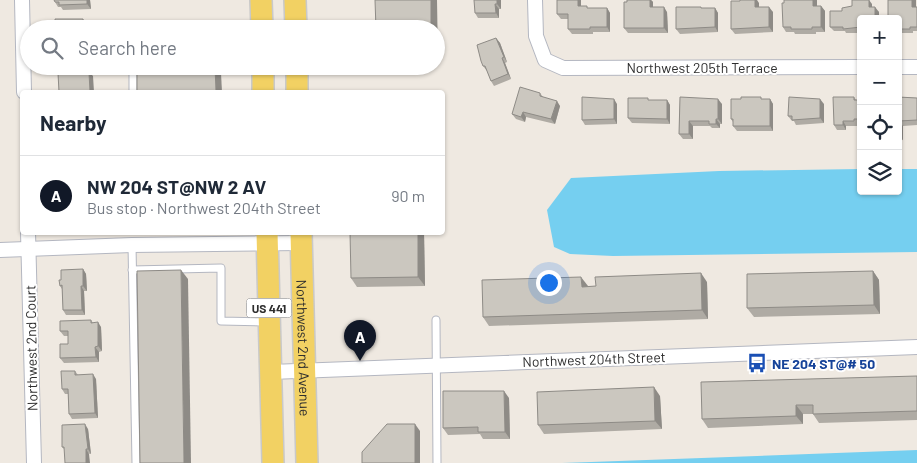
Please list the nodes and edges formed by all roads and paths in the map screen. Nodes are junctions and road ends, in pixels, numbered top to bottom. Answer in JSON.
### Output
{"nodes":[{"id":1,"x":22,"y":0,"type":"edge"},
{"id":2,"x":261,"y":0,"type":"edge"},
{"id":3,"x":295,"y":0,"type":"edge"},
{"id":4,"x":535,"y":0,"type":"edge"},
{"id":5,"x":22,"y":20,"type":"edge"},
{"id":6,"x":262,"y":20,"type":"edge"},
{"id":7,"x":296,"y":20,"type":"edge"},
{"id":8,"x":857,"y":66,"type":"edge"},
{"id":9,"x":902,"y":66,"type":"edge"},
{"id":10,"x":917,"y":66,"type":"edge"},
{"id":11,"x":24,"y":75,"type":"edge"},
{"id":12,"x":133,"y":75,"type":"edge"},
{"id":13,"x":263,"y":75,"type":"edge"},
{"id":14,"x":297,"y":75,"type":"edge"},
{"id":15,"x":24,"y":90,"type":"edge"},
{"id":16,"x":133,"y":90,"type":"edge"},
{"id":17,"x":263,"y":90,"type":"edge"},
{"id":18,"x":298,"y":90,"type":"edge"},
{"id":19,"x":28,"y":235,"type":"edge"},
{"id":20,"x":267,"y":238,"type":"edge"},
{"id":21,"x":301,"y":238,"type":"edge"},
{"id":22,"x":132,"y":245,"type":"junction"},
{"id":23,"x":28,"y":249,"type":"junction"},
{"id":24,"x":0,"y":250,"type":"edge"},
{"id":25,"x":132,"y":270,"type":"junction"},
{"id":26,"x":436,"y":320,"type":"dead end"},
{"id":27,"x":269,"y":322,"type":"junction"},
{"id":28,"x":917,"y":347,"type":"edge"},
{"id":29,"x":436,"y":366,"type":"junction"},
{"id":30,"x":271,"y":372,"type":"junction"},
{"id":31,"x":305,"y":372,"type":"junction"},
{"id":32,"x":34,"y":463,"type":"edge"},
{"id":33,"x":136,"y":463,"type":"edge"},
{"id":34,"x":273,"y":463,"type":"edge"},
{"id":35,"x":307,"y":463,"type":"edge"},
{"id":36,"x":437,"y":463,"type":"edge"}],
"edges":[{"from":1,"to":5,"type":"street"},
{"from":2,"to":6,"type":"main road"},
{"from":3,"to":7,"type":"main road"},
{"from":4,"to":8,"type":"street","name":"Northwest 205th Terrace"},
{"from":9,"to":10,"type":"street"},
{"from":11,"to":15,"type":"street"},
{"from":12,"to":16,"type":"lane"},
{"from":13,"to":17,"type":"main road"},
{"from":14,"to":18,"type":"main road"},
{"from":19,"to":23,"type":"street","name":"Northwest 2nd Court"},
{"from":20,"to":21,"type":"street"},
{"from":20,"to":22,"type":"street"},
{"from":20,"to":27,"type":"main road","number":"US 441"},
{"from":21,"to":31,"type":"main road","name":"Northwest 2nd Avenue","number":"US 441"},
{"from":22,"to":23,"type":"street"},
{"from":22,"to":25,"type":"lane"},
{"from":23,"to":24,"type":"street"},
{"from":23,"to":32,"type":"street","name":"Northwest 2nd Court"},
{"from":25,"to":27,"type":"lane"},
{"from":25,"to":33,"type":"lane"},
{"from":26,"to":29,"type":"lane"},
{"from":27,"to":30,"type":"main road","number":"US 441"},
{"from":28,"to":29,"type":"street","name":"Northwest 204th Street"},
{"from":29,"to":31,"type":"street","name":"Northwest 204th Street"},
{"from":29,"to":36,"type":"lane"},
{"from":30,"to":31,"type":"street","name":"Northwest 204th Street"},
{"from":30,"to":34,"type":"main road","number":"US 441"},
{"from":31,"to":35,"type":"main road","name":"Northwest 2nd Avenue","number":"US 441"}]}
